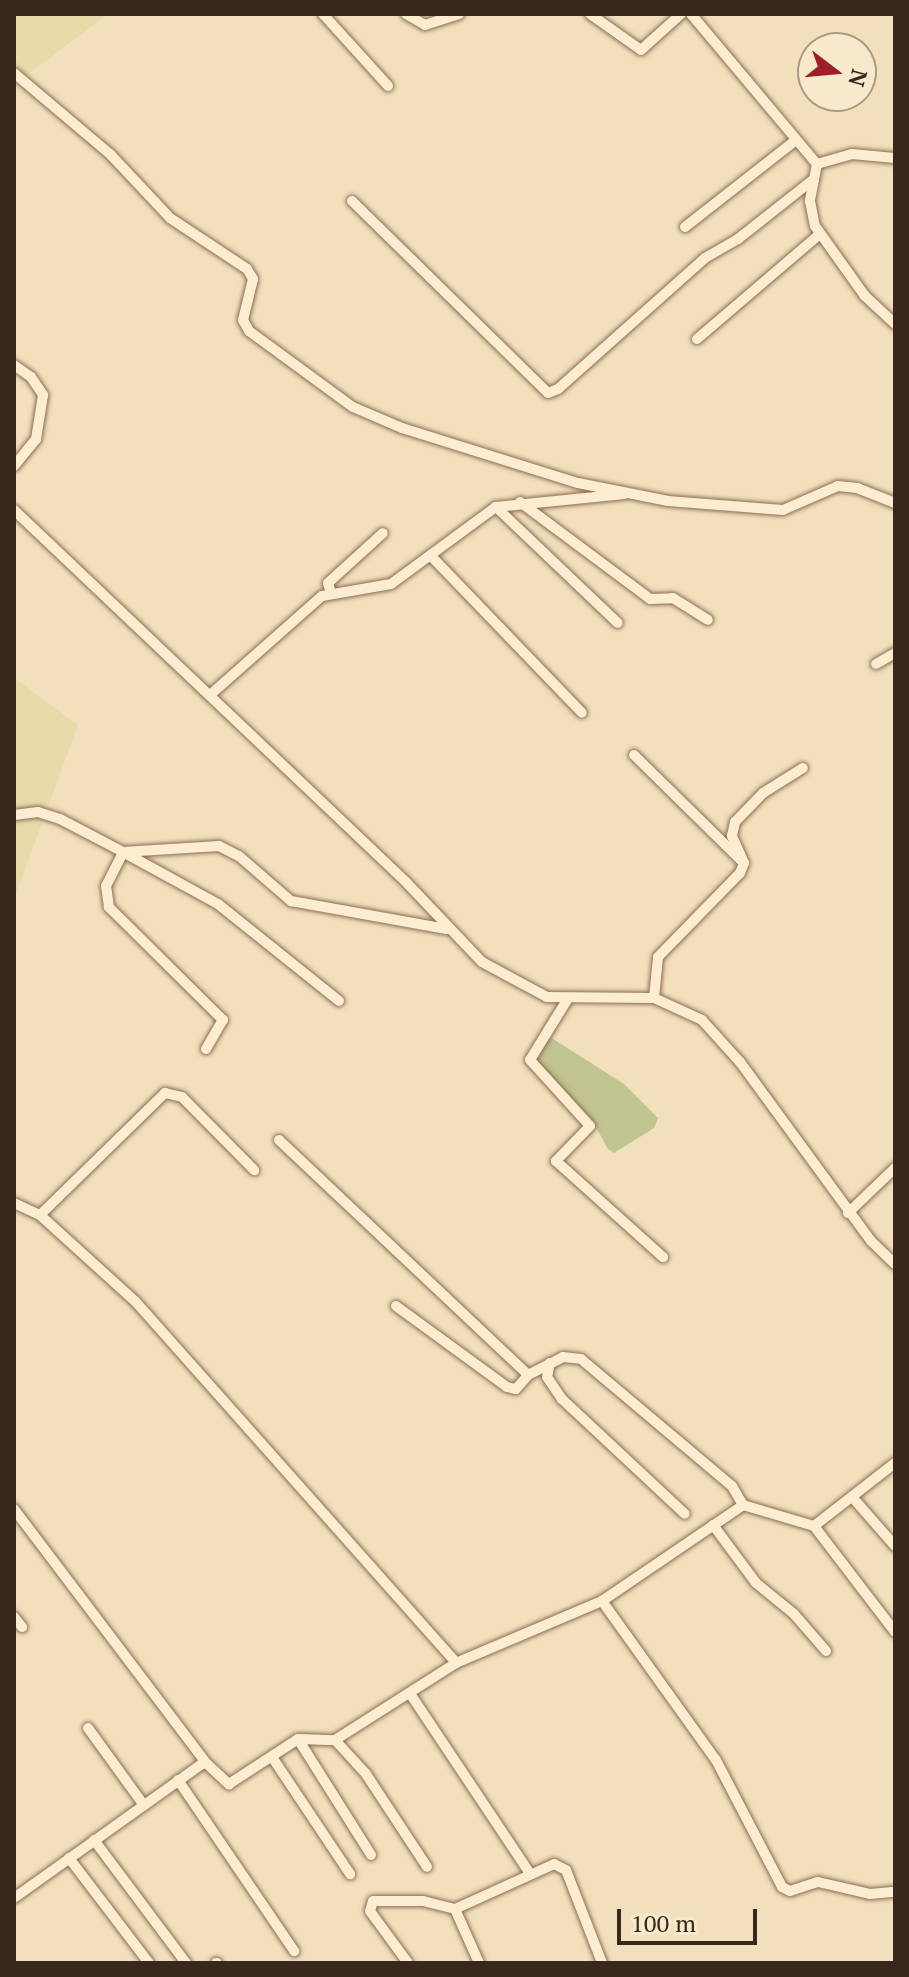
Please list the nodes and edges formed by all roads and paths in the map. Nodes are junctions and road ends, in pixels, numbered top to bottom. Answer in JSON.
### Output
{"nodes":[{"id":1,"x":323,"y":14,"type":"edge"},
{"id":2,"x":406,"y":14,"type":"edge"},
{"id":3,"x":459,"y":14,"type":"edge"},
{"id":4,"x":590,"y":14,"type":"edge"},
{"id":5,"x":681,"y":14,"type":"edge"},
{"id":6,"x":691,"y":14,"type":"edge"},
{"id":7,"x":14,"y":73,"type":"edge"},
{"id":8,"x":388,"y":86,"type":"dead end"},
{"id":9,"x":796,"y":140,"type":"junction"},
{"id":10,"x":895,"y":158,"type":"edge"},
{"id":11,"x":817,"y":164,"type":"junction"},
{"id":12,"x":814,"y":179,"type":"junction"},
{"id":13,"x":352,"y":201,"type":"dead end"},
{"id":14,"x":685,"y":227,"type":"dead end"},
{"id":15,"x":820,"y":234,"type":"junction"},
{"id":16,"x":895,"y":324,"type":"edge"},
{"id":17,"x":697,"y":339,"type":"dead end"},
{"id":18,"x":14,"y":365,"type":"edge"},
{"id":19,"x":14,"y":466,"type":"edge"},
{"id":20,"x":626,"y":493,"type":"junction"},
{"id":21,"x":520,"y":502,"type":"junction"},
{"id":22,"x":895,"y":503,"type":"edge"},
{"id":23,"x":496,"y":507,"type":"junction"},
{"id":24,"x":14,"y":510,"type":"edge"},
{"id":25,"x":383,"y":533,"type":"dead end"},
{"id":26,"x":432,"y":557,"type":"junction"},
{"id":27,"x":331,"y":593,"type":"junction"},
{"id":28,"x":708,"y":620,"type":"dead end"},
{"id":29,"x":618,"y":623,"type":"dead end"},
{"id":30,"x":895,"y":653,"type":"edge"},
{"id":31,"x":876,"y":664,"type":"dead end"},
{"id":32,"x":210,"y":695,"type":"junction"},
{"id":33,"x":582,"y":713,"type":"dead end"},
{"id":34,"x":634,"y":755,"type":"dead end"},
{"id":35,"x":803,"y":768,"type":"dead end"},
{"id":36,"x":14,"y":815,"type":"edge"},
{"id":37,"x":123,"y":852,"type":"junction"},
{"id":38,"x":744,"y":863,"type":"junction"},
{"id":39,"x":446,"y":929,"type":"junction"},
{"id":40,"x":654,"y":998,"type":"junction"},
{"id":41,"x":567,"y":1000,"type":"junction"},
{"id":42,"x":339,"y":1001,"type":"dead end"},
{"id":43,"x":206,"y":1049,"type":"dead end"},
{"id":44,"x":279,"y":1140,"type":"dead end"},
{"id":45,"x":895,"y":1168,"type":"edge"},
{"id":46,"x":254,"y":1170,"type":"dead end"},
{"id":47,"x":16,"y":1210,"type":"edge"},
{"id":48,"x":848,"y":1213,"type":"junction"},
{"id":49,"x":40,"y":1215,"type":"junction"},
{"id":50,"x":663,"y":1257,"type":"dead end"},
{"id":51,"x":895,"y":1264,"type":"edge"},
{"id":52,"x":396,"y":1306,"type":"dead end"},
{"id":53,"x":550,"y":1363,"type":"junction"},
{"id":54,"x":528,"y":1375,"type":"junction"},
{"id":55,"x":895,"y":1463,"type":"edge"},
{"id":56,"x":853,"y":1498,"type":"junction"},
{"id":57,"x":743,"y":1505,"type":"junction"},
{"id":58,"x":14,"y":1509,"type":"edge"},
{"id":59,"x":685,"y":1514,"type":"dead end"},
{"id":60,"x":713,"y":1525,"type":"junction"},
{"id":61,"x":814,"y":1526,"type":"junction"},
{"id":62,"x":895,"y":1546,"type":"edge"},
{"id":63,"x":602,"y":1601,"type":"junction"},
{"id":64,"x":14,"y":1617,"type":"edge"},
{"id":65,"x":22,"y":1627,"type":"dead end"},
{"id":66,"x":895,"y":1632,"type":"edge"},
{"id":67,"x":826,"y":1651,"type":"dead end"},
{"id":68,"x":456,"y":1663,"type":"junction"},
{"id":69,"x":411,"y":1695,"type":"junction"},
{"id":70,"x":88,"y":1728,"type":"dead end"},
{"id":71,"x":298,"y":1739,"type":"junction"},
{"id":72,"x":335,"y":1740,"type":"junction"},
{"id":73,"x":272,"y":1757,"type":"junction"},
{"id":74,"x":205,"y":1762,"type":"junction"},
{"id":75,"x":178,"y":1780,"type":"junction"},
{"id":76,"x":143,"y":1804,"type":"junction"},
{"id":77,"x":94,"y":1840,"type":"junction"},
{"id":78,"x":371,"y":1855,"type":"dead end"},
{"id":79,"x":69,"y":1858,"type":"junction"},
{"id":80,"x":427,"y":1867,"type":"dead end"},
{"id":81,"x":529,"y":1872,"type":"junction"},
{"id":82,"x":350,"y":1874,"type":"dead end"},
{"id":83,"x":895,"y":1892,"type":"edge"},
{"id":84,"x":14,"y":1898,"type":"edge"},
{"id":85,"x":455,"y":1909,"type":"junction"},
{"id":86,"x":294,"y":1951,"type":"dead end"},
{"id":87,"x":149,"y":1963,"type":"edge"},
{"id":88,"x":186,"y":1963,"type":"edge"},
{"id":89,"x":408,"y":1963,"type":"edge"},
{"id":90,"x":479,"y":1963,"type":"edge"},
{"id":91,"x":602,"y":1963,"type":"edge"}],
"edges":[{"from":1,"to":8,"type":"street"},
{"from":2,"to":3,"type":"street"},
{"from":4,"to":5,"type":"street"},
{"from":6,"to":9,"type":"street"},
{"from":7,"to":20,"type":"street"},
{"from":9,"to":11,"type":"street"},
{"from":9,"to":14,"type":"street"},
{"from":10,"to":11,"type":"street"},
{"from":11,"to":12,"type":"street"},
{"from":12,"to":13,"type":"street"},
{"from":12,"to":15,"type":"street"},
{"from":15,"to":16,"type":"street"},
{"from":15,"to":17,"type":"street"},
{"from":18,"to":19,"type":"street"},
{"from":20,"to":21,"type":"street"},
{"from":20,"to":22,"type":"street"},
{"from":21,"to":23,"type":"street"},
{"from":21,"to":28,"type":"street"},
{"from":23,"to":26,"type":"street"},
{"from":23,"to":29,"type":"street"},
{"from":24,"to":32,"type":"street"},
{"from":25,"to":27,"type":"street"},
{"from":26,"to":27,"type":"street"},
{"from":26,"to":33,"type":"street"},
{"from":27,"to":32,"type":"street"},
{"from":30,"to":31,"type":"street"},
{"from":32,"to":39,"type":"street"},
{"from":34,"to":38,"type":"street"},
{"from":35,"to":38,"type":"street"},
{"from":36,"to":37,"type":"street"},
{"from":37,"to":39,"type":"street"},
{"from":37,"to":42,"type":"street"},
{"from":37,"to":43,"type":"street"},
{"from":38,"to":40,"type":"street"},
{"from":39,"to":41,"type":"street"},
{"from":40,"to":41,"type":"street"},
{"from":40,"to":48,"type":"street"},
{"from":41,"to":50,"type":"street"},
{"from":44,"to":54,"type":"street"},
{"from":45,"to":48,"type":"street"},
{"from":46,"to":49,"type":"street"},
{"from":47,"to":49,"type":"street"},
{"from":48,"to":51,"type":"street"},
{"from":49,"to":68,"type":"street"},
{"from":52,"to":54,"type":"street"},
{"from":53,"to":54,"type":"street"},
{"from":53,"to":57,"type":"street"},
{"from":53,"to":59,"type":"street"},
{"from":55,"to":56,"type":"street"},
{"from":56,"to":61,"type":"street"},
{"from":56,"to":62,"type":"street"},
{"from":57,"to":60,"type":"street"},
{"from":57,"to":61,"type":"street"},
{"from":58,"to":74,"type":"street"},
{"from":60,"to":63,"type":"street"},
{"from":60,"to":67,"type":"street"},
{"from":61,"to":66,"type":"street"},
{"from":63,"to":68,"type":"street"},
{"from":63,"to":83,"type":"street"},
{"from":64,"to":65,"type":"street"},
{"from":68,"to":69,"type":"street"},
{"from":69,"to":72,"type":"street"},
{"from":69,"to":81,"type":"street"},
{"from":70,"to":76,"type":"street"},
{"from":71,"to":72,"type":"street"},
{"from":71,"to":73,"type":"street"},
{"from":71,"to":78,"type":"street"},
{"from":72,"to":80,"type":"street"},
{"from":73,"to":74,"type":"street"},
{"from":73,"to":82,"type":"street"},
{"from":74,"to":75,"type":"street"},
{"from":75,"to":76,"type":"street"},
{"from":75,"to":86,"type":"street"},
{"from":76,"to":77,"type":"street"},
{"from":77,"to":79,"type":"street"},
{"from":77,"to":88,"type":"street"},
{"from":79,"to":84,"type":"street"},
{"from":79,"to":87,"type":"street"},
{"from":81,"to":85,"type":"street"},
{"from":81,"to":91,"type":"street"},
{"from":85,"to":89,"type":"street"},
{"from":85,"to":90,"type":"street"}]}
